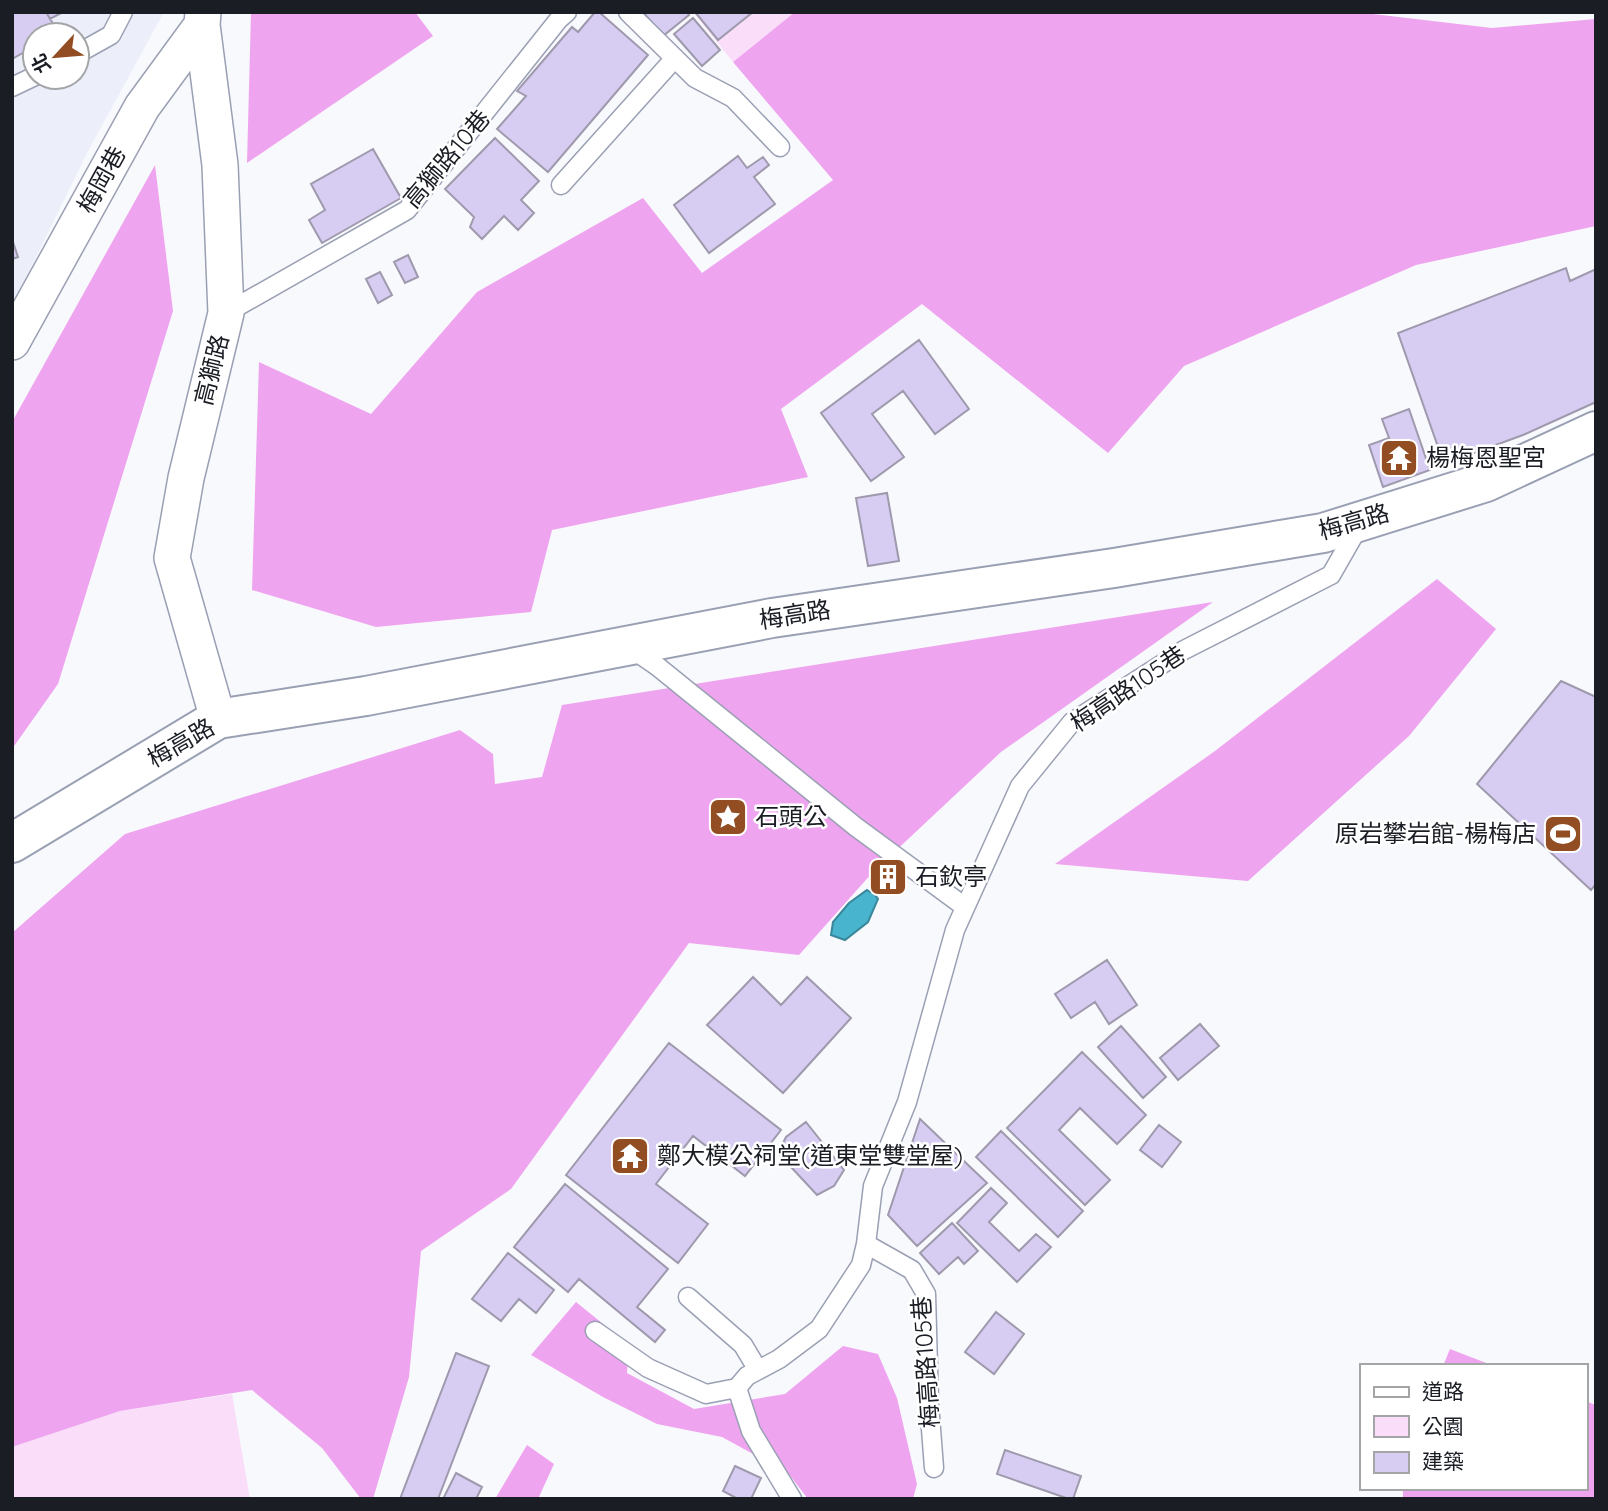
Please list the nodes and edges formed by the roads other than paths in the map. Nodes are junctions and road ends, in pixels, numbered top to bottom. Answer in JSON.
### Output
{"nodes":[{"id":1,"x":123,"y":12,"type":"edge"},
{"id":2,"x":567,"y":12,"type":"edge"},
{"id":3,"x":628,"y":12,"type":"edge"},
{"id":4,"x":203,"y":19,"type":"edge"},
{"id":5,"x":91,"y":47,"type":"edge"},
{"id":6,"x":674,"y":58,"type":"junction"},
{"id":7,"x":780,"y":147,"type":"dead end"},
{"id":8,"x":561,"y":185,"type":"dead end"},
{"id":9,"x":226,"y":313,"type":"junction"},
{"id":10,"x":12,"y":342,"type":"edge"},
{"id":11,"x":1596,"y":431,"type":"edge"},
{"id":12,"x":1363,"y":520,"type":"junction"},
{"id":13,"x":628,"y":646,"type":"junction"},
{"id":14,"x":218,"y":719,"type":"junction"},
{"id":15,"x":12,"y":843,"type":"edge"},
{"id":16,"x":965,"y":907,"type":"junction"},
{"id":17,"x":866,"y":1244,"type":"junction"},
{"id":18,"x":688,"y":1297,"type":"dead end"},
{"id":19,"x":595,"y":1331,"type":"dead end"},
{"id":20,"x":758,"y":1370,"type":"junction"},
{"id":21,"x":737,"y":1388,"type":"junction"},
{"id":22,"x":934,"y":1468,"type":"dead end"},
{"id":23,"x":792,"y":1499,"type":"edge"}],
"edges":[{"from":1,"to":5,"type":"lane"},
{"from":2,"to":9,"type":"lane","name":"高獅路10巷"},
{"from":3,"to":6,"type":"lane"},
{"from":4,"to":9,"type":"street","name":"高獅路"},
{"from":4,"to":10,"type":"street","name":"梅岡巷"},
{"from":6,"to":7,"type":"lane"},
{"from":6,"to":8,"type":"lane"},
{"from":9,"to":14,"type":"street","name":"高獅路"},
{"from":11,"to":12,"type":"street","name":"梅高路"},
{"from":12,"to":13,"type":"street","name":"梅高路"},
{"from":12,"to":16,"type":"lane","name":"梅高路105巷"},
{"from":13,"to":14,"type":"street","name":"梅高路"},
{"from":13,"to":16,"type":"lane"},
{"from":14,"to":15,"type":"street","name":"梅高路"},
{"from":16,"to":17,"type":"lane","name":"梅高路105巷"},
{"from":17,"to":20,"type":"lane","name":"梅高路105巷"},
{"from":17,"to":22,"type":"lane","name":"梅高路105巷"},
{"from":18,"to":20,"type":"lane"},
{"from":19,"to":21,"type":"lane"},
{"from":20,"to":21,"type":"lane","name":"梅高路105巷"},
{"from":21,"to":23,"type":"lane"}]}
